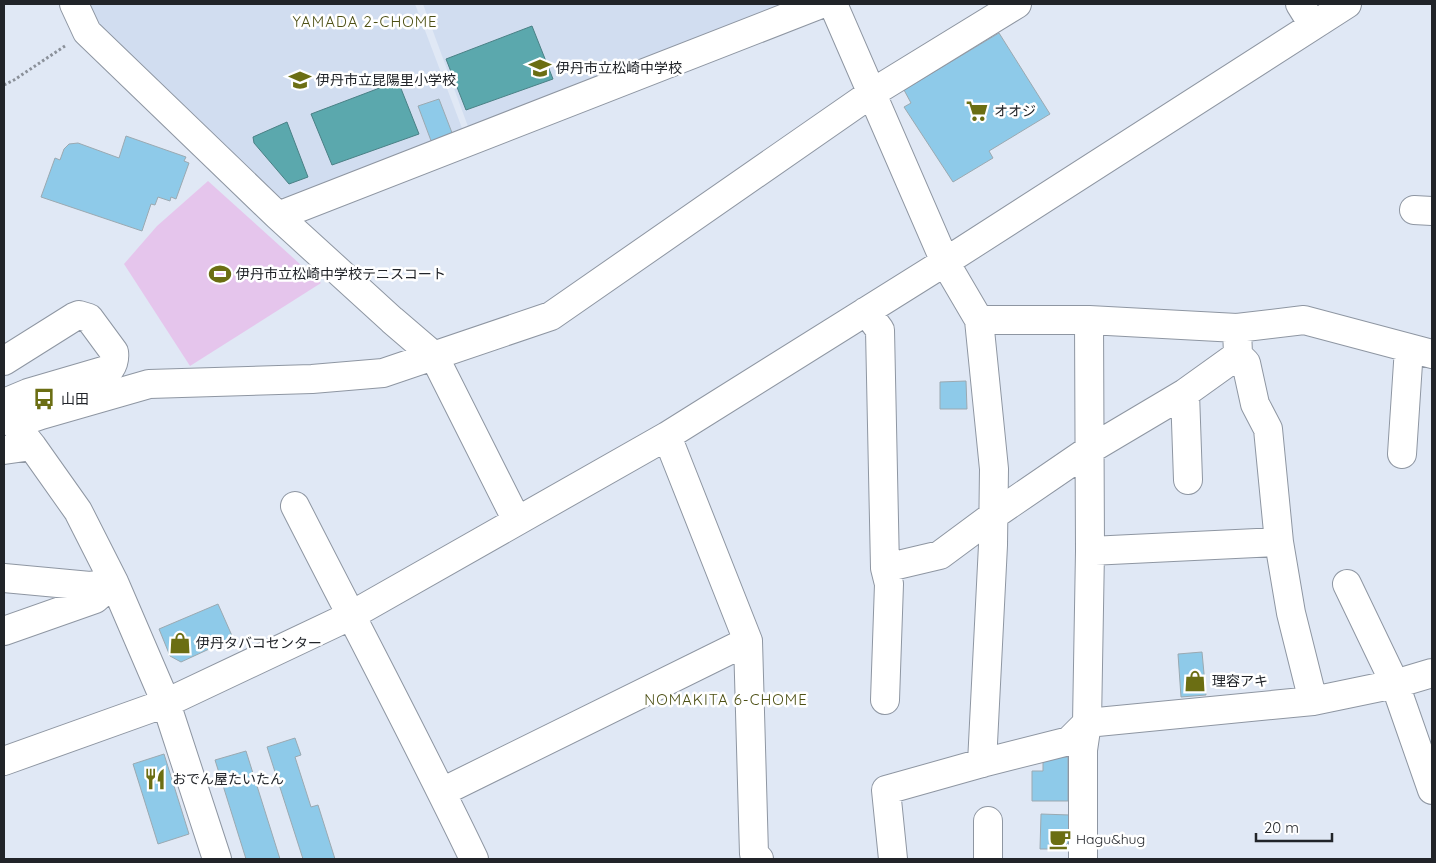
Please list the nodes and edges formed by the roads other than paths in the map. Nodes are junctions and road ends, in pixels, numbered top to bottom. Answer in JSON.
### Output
{"nodes":[{"id":1,"x":74,"y":4,"type":"edge"},
{"id":2,"x":821,"y":4,"type":"edge"},
{"id":3,"x":833,"y":4,"type":"edge"},
{"id":4,"x":1017,"y":4,"type":"edge"},
{"id":5,"x":1347,"y":4,"type":"edge"},
{"id":6,"x":1307,"y":14,"type":"edge"},
{"id":7,"x":872,"y":93,"type":"junction"},
{"id":8,"x":278,"y":216,"type":"junction"},
{"id":9,"x":945,"y":262,"type":"junction"},
{"id":10,"x":866,"y":311,"type":"junction"},
{"id":11,"x":979,"y":320,"type":"junction"},
{"id":12,"x":1089,"y":320,"type":"junction"},
{"id":13,"x":1237,"y":328,"type":"junction"},
{"id":14,"x":1421,"y":351,"type":"edge"},
{"id":15,"x":1238,"y":355,"type":"junction"},
{"id":16,"x":434,"y":356,"type":"junction"},
{"id":17,"x":4,"y":361,"type":"edge"},
{"id":18,"x":1185,"y":393,"type":"junction"},
{"id":19,"x":8,"y":413,"type":"edge"},
{"id":20,"x":667,"y":436,"type":"junction"},
{"id":21,"x":32,"y":446,"type":"junction"},
{"id":22,"x":4,"y":450,"type":"edge"},
{"id":23,"x":1089,"y":450,"type":"junction"},
{"id":24,"x":1402,"y":454,"type":"dead end"},
{"id":25,"x":1188,"y":480,"type":"dead end"},
{"id":26,"x":295,"y":506,"type":"dead end"},
{"id":27,"x":994,"y":515,"type":"junction"},
{"id":28,"x":517,"y":521,"type":"junction"},
{"id":29,"x":1279,"y":542,"type":"junction"},
{"id":30,"x":1090,"y":551,"type":"junction"},
{"id":31,"x":885,"y":568,"type":"junction"},
{"id":32,"x":4,"y":578,"type":"edge"},
{"id":33,"x":114,"y":582,"type":"junction"},
{"id":34,"x":1347,"y":584,"type":"dead end"},
{"id":35,"x":350,"y":616,"type":"junction"},
{"id":36,"x":4,"y":631,"type":"edge"},
{"id":37,"x":748,"y":640,"type":"junction"},
{"id":38,"x":1432,"y":673,"type":"edge"},
{"id":39,"x":1395,"y":684,"type":"junction"},
{"id":40,"x":885,"y":700,"type":"dead end"},
{"id":41,"x":1313,"y":701,"type":"junction"},
{"id":42,"x":166,"y":704,"type":"junction"},
{"id":43,"x":1087,"y":723,"type":"junction"},
{"id":44,"x":4,"y":761,"type":"edge"},
{"id":45,"x":982,"y":762,"type":"junction"},
{"id":46,"x":1432,"y":790,"type":"edge"},
{"id":47,"x":442,"y":792,"type":"junction"},
{"id":48,"x":988,"y":821,"type":"dead end"},
{"id":49,"x":750,"y":858,"type":"edge"},
{"id":50,"x":217,"y":859,"type":"edge"},
{"id":51,"x":474,"y":859,"type":"edge"},
{"id":52,"x":893,"y":859,"type":"edge"},
{"id":53,"x":988,"y":859,"type":"edge"},
{"id":54,"x":1083,"y":859,"type":"edge"}],
"edges":[{"from":1,"to":8,"type":"street"},
{"from":2,"to":8,"type":"street"},
{"from":3,"to":7,"type":"street"},
{"from":4,"to":7,"type":"street"},
{"from":5,"to":6,"type":"street"},
{"from":6,"to":9,"type":"street"},
{"from":7,"to":9,"type":"street"},
{"from":7,"to":16,"type":"street"},
{"from":8,"to":16,"type":"street"},
{"from":9,"to":10,"type":"street"},
{"from":9,"to":11,"type":"street"},
{"from":10,"to":20,"type":"street"},
{"from":10,"to":31,"type":"street"},
{"from":11,"to":12,"type":"street"},
{"from":11,"to":27,"type":"street"},
{"from":12,"to":13,"type":"street"},
{"from":12,"to":23,"type":"street"},
{"from":13,"to":14,"type":"street"},
{"from":13,"to":15,"type":"street"},
{"from":14,"to":24,"type":"street"},
{"from":15,"to":18,"type":"street"},
{"from":15,"to":29,"type":"street"},
{"from":16,"to":19,"type":"street"},
{"from":16,"to":28,"type":"street"},
{"from":17,"to":19,"type":"street"},
{"from":18,"to":23,"type":"street"},
{"from":18,"to":25,"type":"street"},
{"from":19,"to":21,"type":"street"},
{"from":20,"to":28,"type":"street"},
{"from":20,"to":37,"type":"street"},
{"from":21,"to":22,"type":"street"},
{"from":21,"to":33,"type":"street"},
{"from":23,"to":27,"type":"street"},
{"from":23,"to":30,"type":"street"},
{"from":26,"to":35,"type":"street"},
{"from":27,"to":31,"type":"street"},
{"from":27,"to":45,"type":"street"},
{"from":28,"to":35,"type":"street"},
{"from":29,"to":30,"type":"street"},
{"from":29,"to":41,"type":"street"},
{"from":30,"to":43,"type":"street"},
{"from":31,"to":40,"type":"street"},
{"from":32,"to":33,"type":"street"},
{"from":33,"to":36,"type":"street"},
{"from":33,"to":42,"type":"street"},
{"from":34,"to":39,"type":"street"},
{"from":35,"to":42,"type":"street"},
{"from":35,"to":47,"type":"street"},
{"from":37,"to":47,"type":"street"},
{"from":37,"to":49,"type":"street"},
{"from":38,"to":39,"type":"street"},
{"from":39,"to":41,"type":"street"},
{"from":39,"to":46,"type":"street"},
{"from":41,"to":43,"type":"street"},
{"from":42,"to":44,"type":"street"},
{"from":42,"to":50,"type":"street"},
{"from":43,"to":45,"type":"street"},
{"from":43,"to":54,"type":"street"},
{"from":45,"to":52,"type":"street"},
{"from":47,"to":51,"type":"street"},
{"from":48,"to":53,"type":"street"}]}
